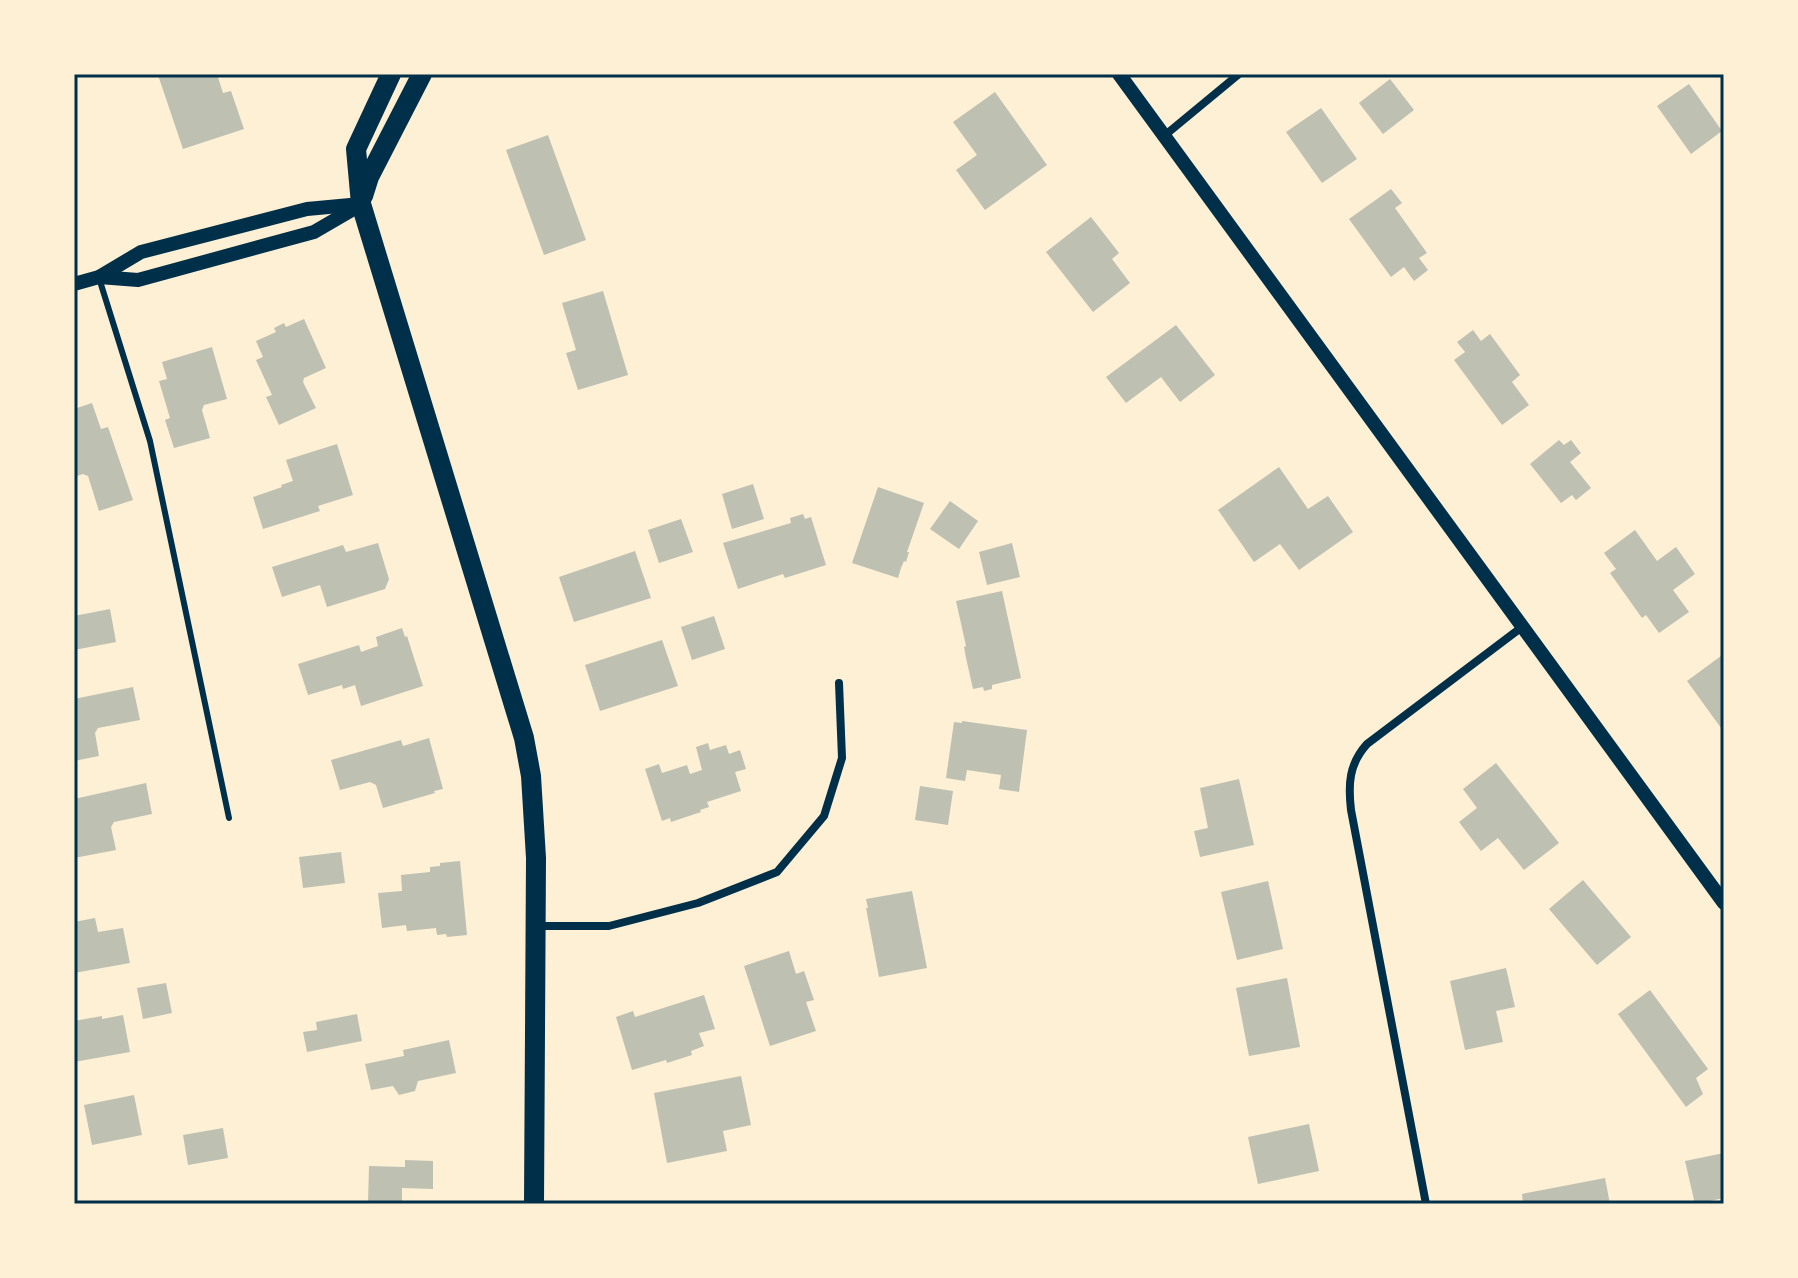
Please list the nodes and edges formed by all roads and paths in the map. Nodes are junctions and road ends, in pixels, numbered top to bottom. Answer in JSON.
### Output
{"nodes":[{"id":1,"x":391,"y":74,"type":"edge"},
{"id":2,"x":422,"y":74,"type":"edge"},
{"id":3,"x":1119,"y":74,"type":"edge"},
{"id":4,"x":1239,"y":74,"type":"edge"},
{"id":5,"x":1164,"y":136,"type":"junction"},
{"id":6,"x":361,"y":204,"type":"junction"},
{"id":7,"x":99,"y":277,"type":"junction"},
{"id":8,"x":74,"y":284,"type":"edge"},
{"id":9,"x":1522,"y":627,"type":"junction"},
{"id":10,"x":839,"y":683,"type":"dead end"},
{"id":11,"x":229,"y":818,"type":"dead end"},
{"id":12,"x":1724,"y":903,"type":"edge"},
{"id":13,"x":536,"y":926,"type":"junction"},
{"id":14,"x":534,"y":1204,"type":"edge"},
{"id":15,"x":1426,"y":1204,"type":"edge"}],
"edges":[{"from":1,"to":6,"type":"main road"},
{"from":2,"to":6,"type":"main road"},
{"from":3,"to":5,"type":"street"},
{"from":4,"to":5,"type":"street"},
{"from":5,"to":9,"type":"street"},
{"from":6,"to":7,"type":"street"},
{"from":6,"to":7,"type":"street"},
{"from":6,"to":13,"type":"main road"},
{"from":7,"to":8,"type":"street"},
{"from":7,"to":11,"type":"lane"},
{"from":9,"to":12,"type":"street"},
{"from":9,"to":15,"type":"street"},
{"from":10,"to":13,"type":"street"},
{"from":13,"to":14,"type":"main road"}]}
